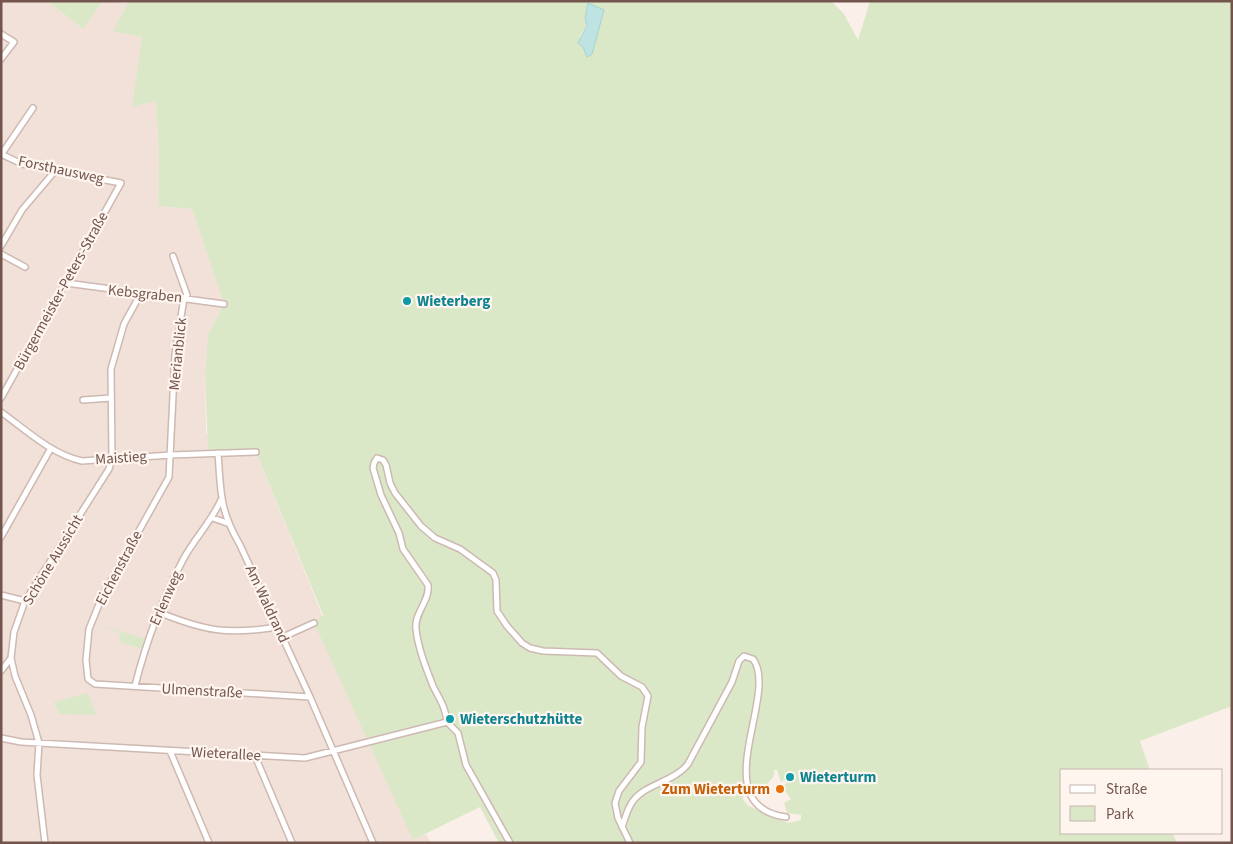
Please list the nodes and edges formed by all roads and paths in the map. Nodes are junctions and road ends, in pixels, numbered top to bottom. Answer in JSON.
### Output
{"nodes":[{"id":1,"x":1,"y":34,"type":"edge"},
{"id":2,"x":1,"y":59,"type":"edge"},
{"id":3,"x":33,"y":108,"type":"dead end"},
{"id":4,"x":1,"y":155,"type":"edge"},
{"id":5,"x":55,"y":171,"type":"junction"},
{"id":6,"x":121,"y":183,"type":"joint"},
{"id":7,"x":1,"y":246,"type":"edge"},
{"id":8,"x":1,"y":254,"type":"edge"},
{"id":9,"x":174,"y":256,"type":"dead end"},
{"id":10,"x":25,"y":267,"type":"dead end"},
{"id":11,"x":66,"y":283,"type":"junction"},
{"id":12,"x":140,"y":293,"type":"junction"},
{"id":13,"x":184,"y":298,"type":"junction"},
{"id":14,"x":224,"y":304,"type":"dead end"},
{"id":15,"x":1,"y":398,"type":"edge"},
{"id":16,"x":111,"y":398,"type":"junction"},
{"id":17,"x":82,"y":400,"type":"dead end"},
{"id":18,"x":1,"y":412,"type":"edge"},
{"id":19,"x":51,"y":448,"type":"junction"},
{"id":20,"x":256,"y":452,"type":"dead end"},
{"id":21,"x":218,"y":453,"type":"junction"},
{"id":22,"x":172,"y":455,"type":"junction"},
{"id":23,"x":112,"y":458,"type":"junction"},
{"id":24,"x":220,"y":500,"type":"junction"},
{"id":25,"x":213,"y":518,"type":"junction"},
{"id":26,"x":227,"y":523,"type":"junction"},
{"id":27,"x":1,"y":537,"type":"edge"},
{"id":28,"x":1,"y":595,"type":"edge"},
{"id":29,"x":26,"y":601,"type":"junction"},
{"id":30,"x":158,"y":612,"type":"junction"},
{"id":31,"x":314,"y":623,"type":"dead end"},
{"id":32,"x":277,"y":626,"type":"junction"},
{"id":33,"x":282,"y":637,"type":"junction"},
{"id":34,"x":11,"y":658,"type":"junction"},
{"id":35,"x":1,"y":671,"type":"edge"},
{"id":36,"x":94,"y":684,"type":"joint"},
{"id":37,"x":135,"y":686,"type":"junction"},
{"id":38,"x":310,"y":696,"type":"junction"},
{"id":39,"x":447,"y":722,"type":"junction"},
{"id":40,"x":1,"y":738,"type":"edge"},
{"id":41,"x":39,"y":743,"type":"junction"},
{"id":42,"x":170,"y":751,"type":"junction"},
{"id":43,"x":334,"y":752,"type":"junction"},
{"id":44,"x":255,"y":756,"type":"junction"},
{"id":45,"x":786,"y":818,"type":"dead end"},
{"id":46,"x":622,"y":827,"type":"junction"},
{"id":47,"x":45,"y":843,"type":"edge"},
{"id":48,"x":209,"y":843,"type":"edge"},
{"id":49,"x":292,"y":843,"type":"edge"},
{"id":50,"x":373,"y":843,"type":"edge"},
{"id":51,"x":510,"y":843,"type":"edge"},
{"id":52,"x":630,"y":843,"type":"edge"}],
"edges":[{"from":1,"to":2,"type":"street"},
{"from":3,"to":4,"type":"street"},
{"from":4,"to":5,"type":"street","name":"Forsthausweg"},
{"from":5,"to":6,"type":"street","name":"Forsthausweg"},
{"from":5,"to":7,"type":"street"},
{"from":6,"to":11,"type":"street","name":"Bürgermeister-Peters-Straße"},
{"from":8,"to":10,"type":"street"},
{"from":9,"to":13,"type":"street","name":"Merianblick"},
{"from":11,"to":12,"type":"street","name":"Kebsgraben"},
{"from":11,"to":15,"type":"street","name":"Bürgermeister-Peters-Straße"},
{"from":12,"to":13,"type":"street","name":"Kebsgraben"},
{"from":12,"to":16,"type":"street"},
{"from":13,"to":14,"type":"street","name":"Kebsgraben"},
{"from":13,"to":22,"type":"street","name":"Merianblick"},
{"from":16,"to":17,"type":"street"},
{"from":16,"to":23,"type":"street"},
{"from":18,"to":19,"type":"street","name":"Maistieg"},
{"from":19,"to":23,"type":"street","name":"Maistieg"},
{"from":19,"to":27,"type":"street"},
{"from":20,"to":21,"type":"street","name":"Maistieg"},
{"from":21,"to":22,"type":"street","name":"Maistieg"},
{"from":21,"to":24,"type":"street","name":"Am Waldrand"},
{"from":22,"to":23,"type":"street","name":"Maistieg"},
{"from":22,"to":36,"type":"street","name":"Eichenstraße"},
{"from":23,"to":29,"type":"street","name":"Schöne Aussicht"},
{"from":24,"to":25,"type":"street","name":"Erlenweg"},
{"from":24,"to":26,"type":"street","name":"Am Waldrand"},
{"from":25,"to":26,"type":"street"},
{"from":25,"to":30,"type":"street","name":"Erlenweg"},
{"from":26,"to":32,"type":"street","name":"Am Waldrand"},
{"from":28,"to":29,"type":"street"},
{"from":29,"to":34,"type":"street","name":"Schöne Aussicht"},
{"from":30,"to":32,"type":"street"},
{"from":30,"to":37,"type":"street","name":"Erlenweg"},
{"from":31,"to":33,"type":"street"},
{"from":32,"to":33,"type":"street","name":"Am Waldrand"},
{"from":33,"to":38,"type":"street","name":"Am Waldrand"},
{"from":34,"to":35,"type":"street"},
{"from":34,"to":41,"type":"street","name":"Schöne Aussicht"},
{"from":36,"to":37,"type":"street","name":"Ulmenstraße"},
{"from":37,"to":38,"type":"street","name":"Ulmenstraße"},
{"from":38,"to":43,"type":"street","name":"Am Waldrand"},
{"from":39,"to":43,"type":"street","name":"Wieterallee"},
{"from":39,"to":46,"type":"street"},
{"from":39,"to":51,"type":"street"},
{"from":40,"to":41,"type":"street","name":"Wieterallee"},
{"from":41,"to":42,"type":"street","name":"Wieterallee"},
{"from":41,"to":47,"type":"street","name":"Schöne Aussicht"},
{"from":42,"to":44,"type":"street","name":"Wieterallee"},
{"from":42,"to":48,"type":"street"},
{"from":43,"to":44,"type":"street","name":"Wieterallee"},
{"from":43,"to":50,"type":"street","name":"Am Waldrand"},
{"from":44,"to":49,"type":"street"},
{"from":45,"to":46,"type":"street"},
{"from":46,"to":52,"type":"street"}]}
